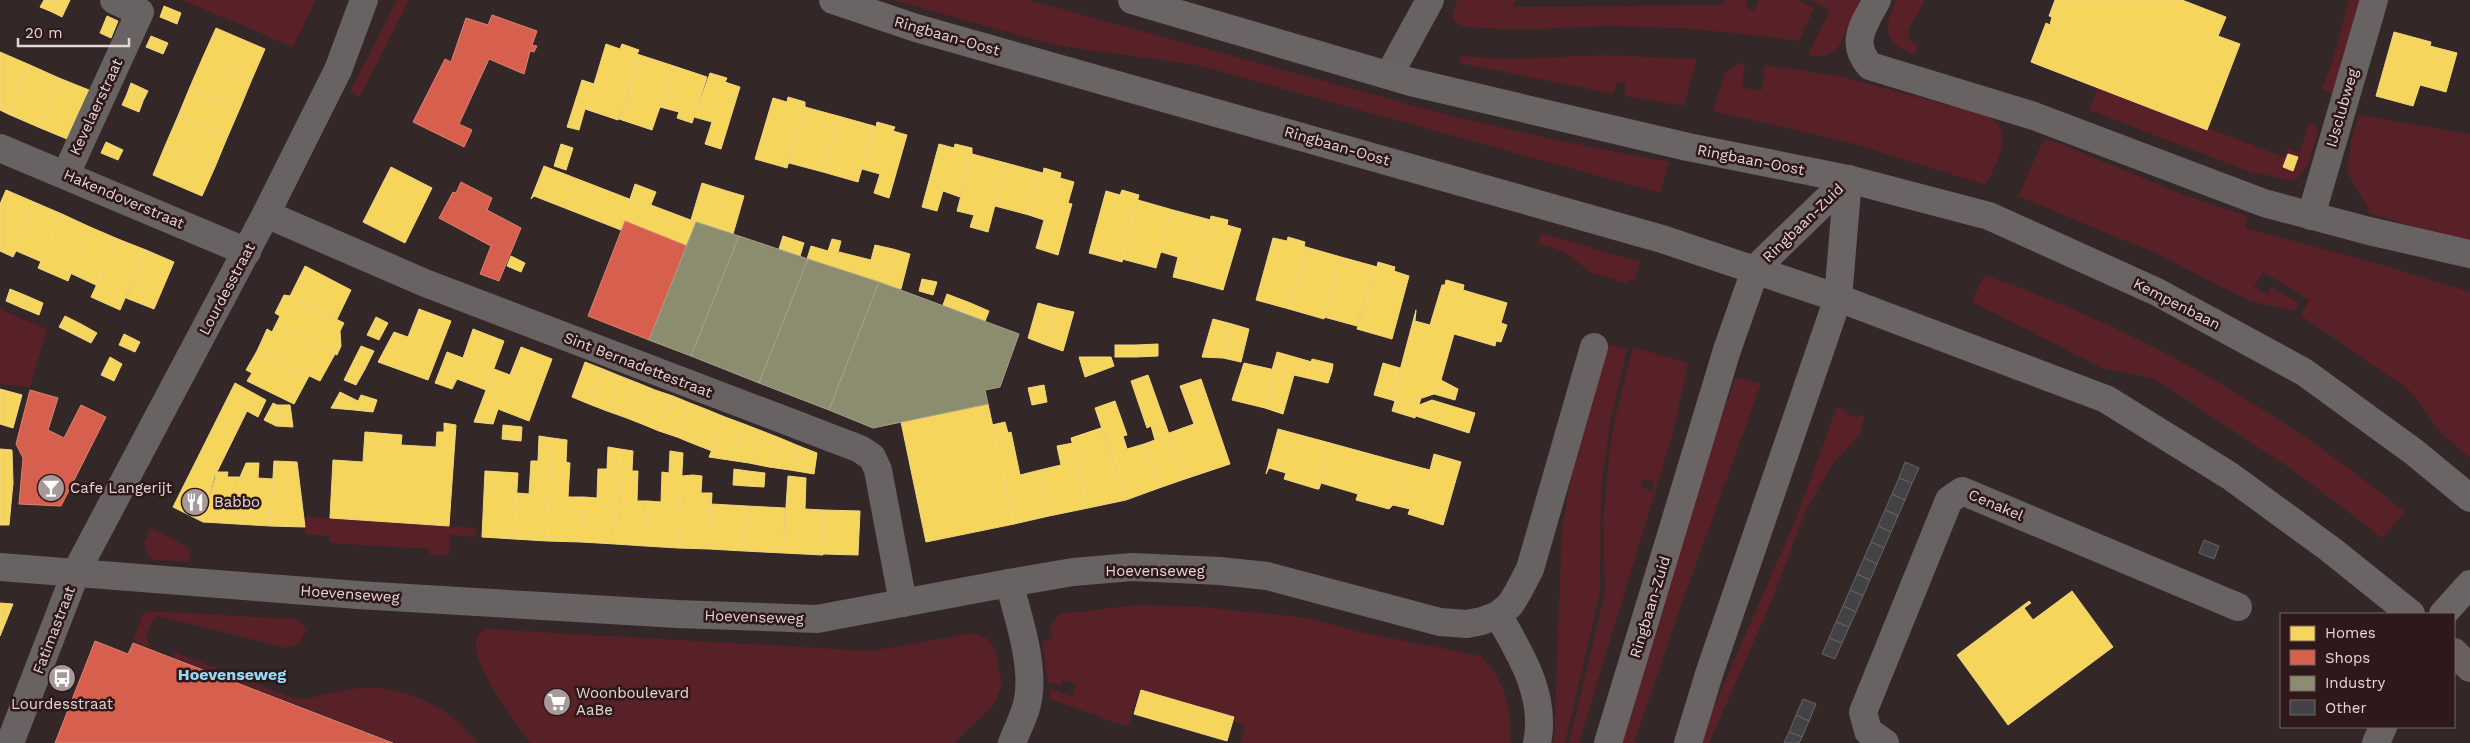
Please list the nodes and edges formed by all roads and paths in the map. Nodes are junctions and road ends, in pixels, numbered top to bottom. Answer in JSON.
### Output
{"nodes":[{"id":1,"x":114,"y":0,"type":"edge"},
{"id":2,"x":364,"y":0,"type":"edge"},
{"id":3,"x":833,"y":0,"type":"edge"},
{"id":4,"x":1132,"y":0,"type":"edge"},
{"id":5,"x":1430,"y":0,"type":"edge"},
{"id":6,"x":1877,"y":0,"type":"edge"},
{"id":7,"x":2374,"y":0,"type":"edge"},
{"id":8,"x":1389,"y":75,"type":"junction"},
{"id":9,"x":1,"y":150,"type":"edge"},
{"id":10,"x":66,"y":174,"type":"junction"},
{"id":11,"x":1848,"y":179,"type":"junction"},
{"id":12,"x":266,"y":214,"type":"junction"},
{"id":13,"x":2311,"y":216,"type":"junction"},
{"id":14,"x":247,"y":252,"type":"junction"},
{"id":15,"x":2470,"y":254,"type":"edge"},
{"id":16,"x":1756,"y":268,"type":"junction"},
{"id":17,"x":1838,"y":298,"type":"junction"},
{"id":18,"x":1594,"y":347,"type":"dead end"},
{"id":19,"x":2470,"y":498,"type":"edge"},
{"id":20,"x":0,"y":567,"type":"edge"},
{"id":21,"x":76,"y":572,"type":"junction"},
{"id":22,"x":1009,"y":583,"type":"junction"},
{"id":23,"x":2470,"y":584,"type":"edge"},
{"id":24,"x":903,"y":603,"type":"junction"},
{"id":25,"x":2470,"y":605,"type":"edge"},
{"id":26,"x":2238,"y":608,"type":"dead end"},
{"id":27,"x":2410,"y":613,"type":"edge"},
{"id":28,"x":2444,"y":613,"type":"edge"},
{"id":29,"x":2455,"y":614,"type":"edge"},
{"id":30,"x":1498,"y":615,"type":"junction"},
{"id":31,"x":2455,"y":653,"type":"edge"},
{"id":32,"x":2470,"y":668,"type":"edge"},
{"id":33,"x":2383,"y":728,"type":"edge"},
{"id":34,"x":10,"y":743,"type":"edge"},
{"id":35,"x":1012,"y":743,"type":"edge"},
{"id":36,"x":1537,"y":743,"type":"edge"},
{"id":37,"x":1608,"y":743,"type":"edge"},
{"id":38,"x":1688,"y":743,"type":"edge"},
{"id":39,"x":1885,"y":743,"type":"edge"},
{"id":40,"x":2376,"y":743,"type":"edge"}],
"edges":[{"from":1,"to":10,"type":"street","name":"Kevelaerstraat"},
{"from":2,"to":12,"type":"street","name":"Lourdesstraat"},
{"from":3,"to":16,"type":"main road","name":"Ringbaan-Oost"},
{"from":4,"to":8,"type":"main road","name":"Ringbaan-Oost"},
{"from":5,"to":8,"type":"street"},
{"from":6,"to":13,"type":"street"},
{"from":7,"to":13,"type":"street","name":"IJsclubweg"},
{"from":8,"to":11,"type":"main road","name":"Ringbaan-Oost"},
{"from":9,"to":10,"type":"street","name":"Hakendoverstraat"},
{"from":10,"to":14,"type":"street","name":"Hakendoverstraat"},
{"from":11,"to":16,"type":"main road","name":"Ringbaan-Zuid"},
{"from":11,"to":17,"type":"main road","name":"Ringbaan-Zuid"},
{"from":11,"to":19,"type":"main road","name":"Kempenbaan"},
{"from":12,"to":14,"type":"street","name":"Lourdesstraat"},
{"from":12,"to":24,"type":"street","name":"Sint Bernadettestraat"},
{"from":13,"to":15,"type":"street"},
{"from":14,"to":21,"type":"street","name":"Lourdesstraat"},
{"from":16,"to":17,"type":"main road","name":"Ringbaan-Oost"},
{"from":16,"to":37,"type":"main road","name":"Ringbaan-Zuid"},
{"from":17,"to":27,"type":"main road"},
{"from":17,"to":38,"type":"main road","name":"Ringbaan-Zuid"},
{"from":18,"to":30,"type":"street"},
{"from":20,"to":21,"type":"street","name":"Hoevenseweg"},
{"from":21,"to":24,"type":"street","name":"Hoevenseweg"},
{"from":21,"to":34,"type":"street","name":"Fatimastraat"},
{"from":22,"to":24,"type":"street","name":"Hoevenseweg"},
{"from":22,"to":30,"type":"street","name":"Hoevenseweg"},
{"from":22,"to":35,"type":"street"},
{"from":23,"to":28,"type":"main road"},
{"from":25,"to":29,"type":"main road"},
{"from":26,"to":39,"type":"street","name":"Cenakel"},
{"from":30,"to":36,"type":"street"},
{"from":31,"to":32,"type":"highway"},
{"from":33,"to":40,"type":"street"}]}
